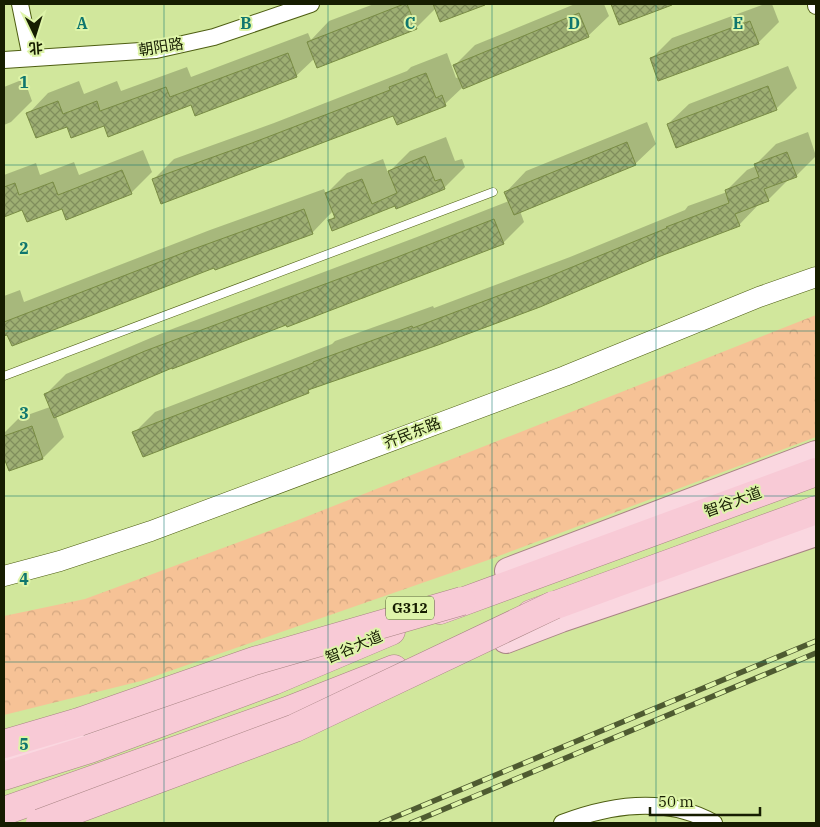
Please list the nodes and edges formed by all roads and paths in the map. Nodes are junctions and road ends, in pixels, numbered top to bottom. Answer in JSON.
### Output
{"nodes":[{"id":1,"x":20,"y":4,"type":"edge"},
{"id":2,"x":311,"y":4,"type":"edge"},
{"id":3,"x":31,"y":58,"type":"junction"},
{"id":4,"x":4,"y":60,"type":"edge"},
{"id":5,"x":493,"y":192,"type":"dead end"},
{"id":6,"x":816,"y":277,"type":"edge"},
{"id":7,"x":4,"y":376,"type":"edge"},
{"id":8,"x":816,"y":454,"type":"edge"},
{"id":9,"x":816,"y":472,"type":"edge"},
{"id":10,"x":816,"y":510,"type":"edge"},
{"id":11,"x":816,"y":533,"type":"edge"},
{"id":12,"x":4,"y":576,"type":"edge"},
{"id":13,"x":462,"y":601,"type":"junction"},
{"id":14,"x":554,"y":605,"type":"junction"},
{"id":15,"x":4,"y":742,"type":"edge"},
{"id":16,"x":4,"y":758,"type":"edge"},
{"id":17,"x":4,"y":776,"type":"edge"},
{"id":18,"x":4,"y":811,"type":"edge"},
{"id":19,"x":4,"y":819,"type":"edge"},
{"id":20,"x":40,"y":823,"type":"edge"},
{"id":21,"x":562,"y":823,"type":"edge"},
{"id":22,"x":714,"y":823,"type":"edge"}],
"edges":[{"from":1,"to":3,"type":"street"},
{"from":2,"to":3,"type":"street","name":"朝阳路"},
{"from":3,"to":4,"type":"street","name":"朝阳路"},
{"from":5,"to":7,"type":"lane"},
{"from":6,"to":12,"type":"street","name":"齐民东路"},
{"from":8,"to":16,"type":"main road","name":"智谷大道","number":"G312"},
{"from":9,"to":13,"type":"highway","name":"智谷大道","number":"G312"},
{"from":10,"to":14,"type":"highway"},
{"from":11,"to":19,"type":"main road"},
{"from":13,"to":15,"type":"highway","number":"G312","bridge":true},
{"from":13,"to":17,"type":"highway","name":"智谷大道","number":"G312","bridge":true},
{"from":14,"to":18,"type":"highway","bridge":true},
{"from":14,"to":20,"type":"highway","bridge":true},
{"from":21,"to":22,"type":"street"}]}
